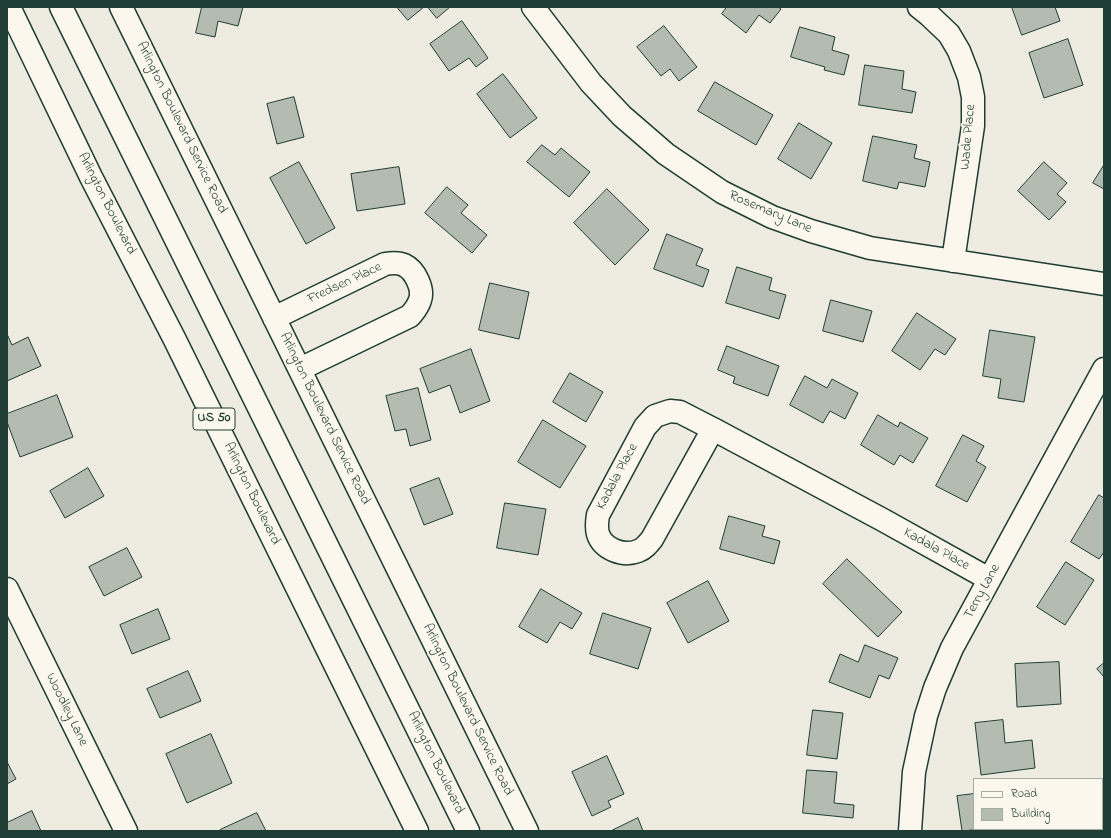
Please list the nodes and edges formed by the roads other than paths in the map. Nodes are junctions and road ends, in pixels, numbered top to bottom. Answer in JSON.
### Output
{"nodes":[{"id":1,"x":9,"y":7,"type":"edge"},
{"id":2,"x":61,"y":7,"type":"edge"},
{"id":3,"x":121,"y":7,"type":"edge"},
{"id":4,"x":533,"y":7,"type":"edge"},
{"id":5,"x":919,"y":7,"type":"edge"},
{"id":6,"x":952,"y":262,"type":"junction"},
{"id":7,"x":1104,"y":284,"type":"edge"},
{"id":8,"x":274,"y":318,"type":"junction"},
{"id":9,"x":300,"y":369,"type":"junction"},
{"id":10,"x":1104,"y":369,"type":"edge"},
{"id":11,"x":713,"y":429,"type":"junction"},
{"id":12,"x":990,"y":579,"type":"junction"},
{"id":13,"x":7,"y":589,"type":"edge"},
{"id":14,"x":126,"y":831,"type":"edge"},
{"id":15,"x":417,"y":831,"type":"edge"},
{"id":16,"x":468,"y":831,"type":"edge"},
{"id":17,"x":527,"y":831,"type":"edge"},
{"id":18,"x":910,"y":831,"type":"edge"}],
"edges":[{"from":1,"to":15,"type":"main road","name":"Arlington Boulevard","number":"US 50"},
{"from":2,"to":16,"type":"main road","name":"Arlington Boulevard"},
{"from":3,"to":8,"type":"main road","name":"Arlington Boulevard Service Road"},
{"from":4,"to":6,"type":"main road","name":"Rosemary Lane"},
{"from":5,"to":6,"type":"main road","name":"Wade Place"},
{"from":6,"to":7,"type":"main road","name":"Rosemary Lane"},
{"from":8,"to":9,"type":"main road","name":"Arlington Boulevard Service Road"},
{"from":8,"to":9,"type":"main road","name":"Fredsen Place"},
{"from":9,"to":17,"type":"main road","name":"Arlington Boulevard Service Road"},
{"from":10,"to":12,"type":"main road","name":"Terry Lane"},
{"from":11,"to":11,"type":"main road","name":"Kadala Place"},
{"from":11,"to":12,"type":"main road","name":"Kadala Place"},
{"from":12,"to":18,"type":"main road","name":"Terry Lane"},
{"from":13,"to":14,"type":"main road","name":"Woodley Lane"}]}
